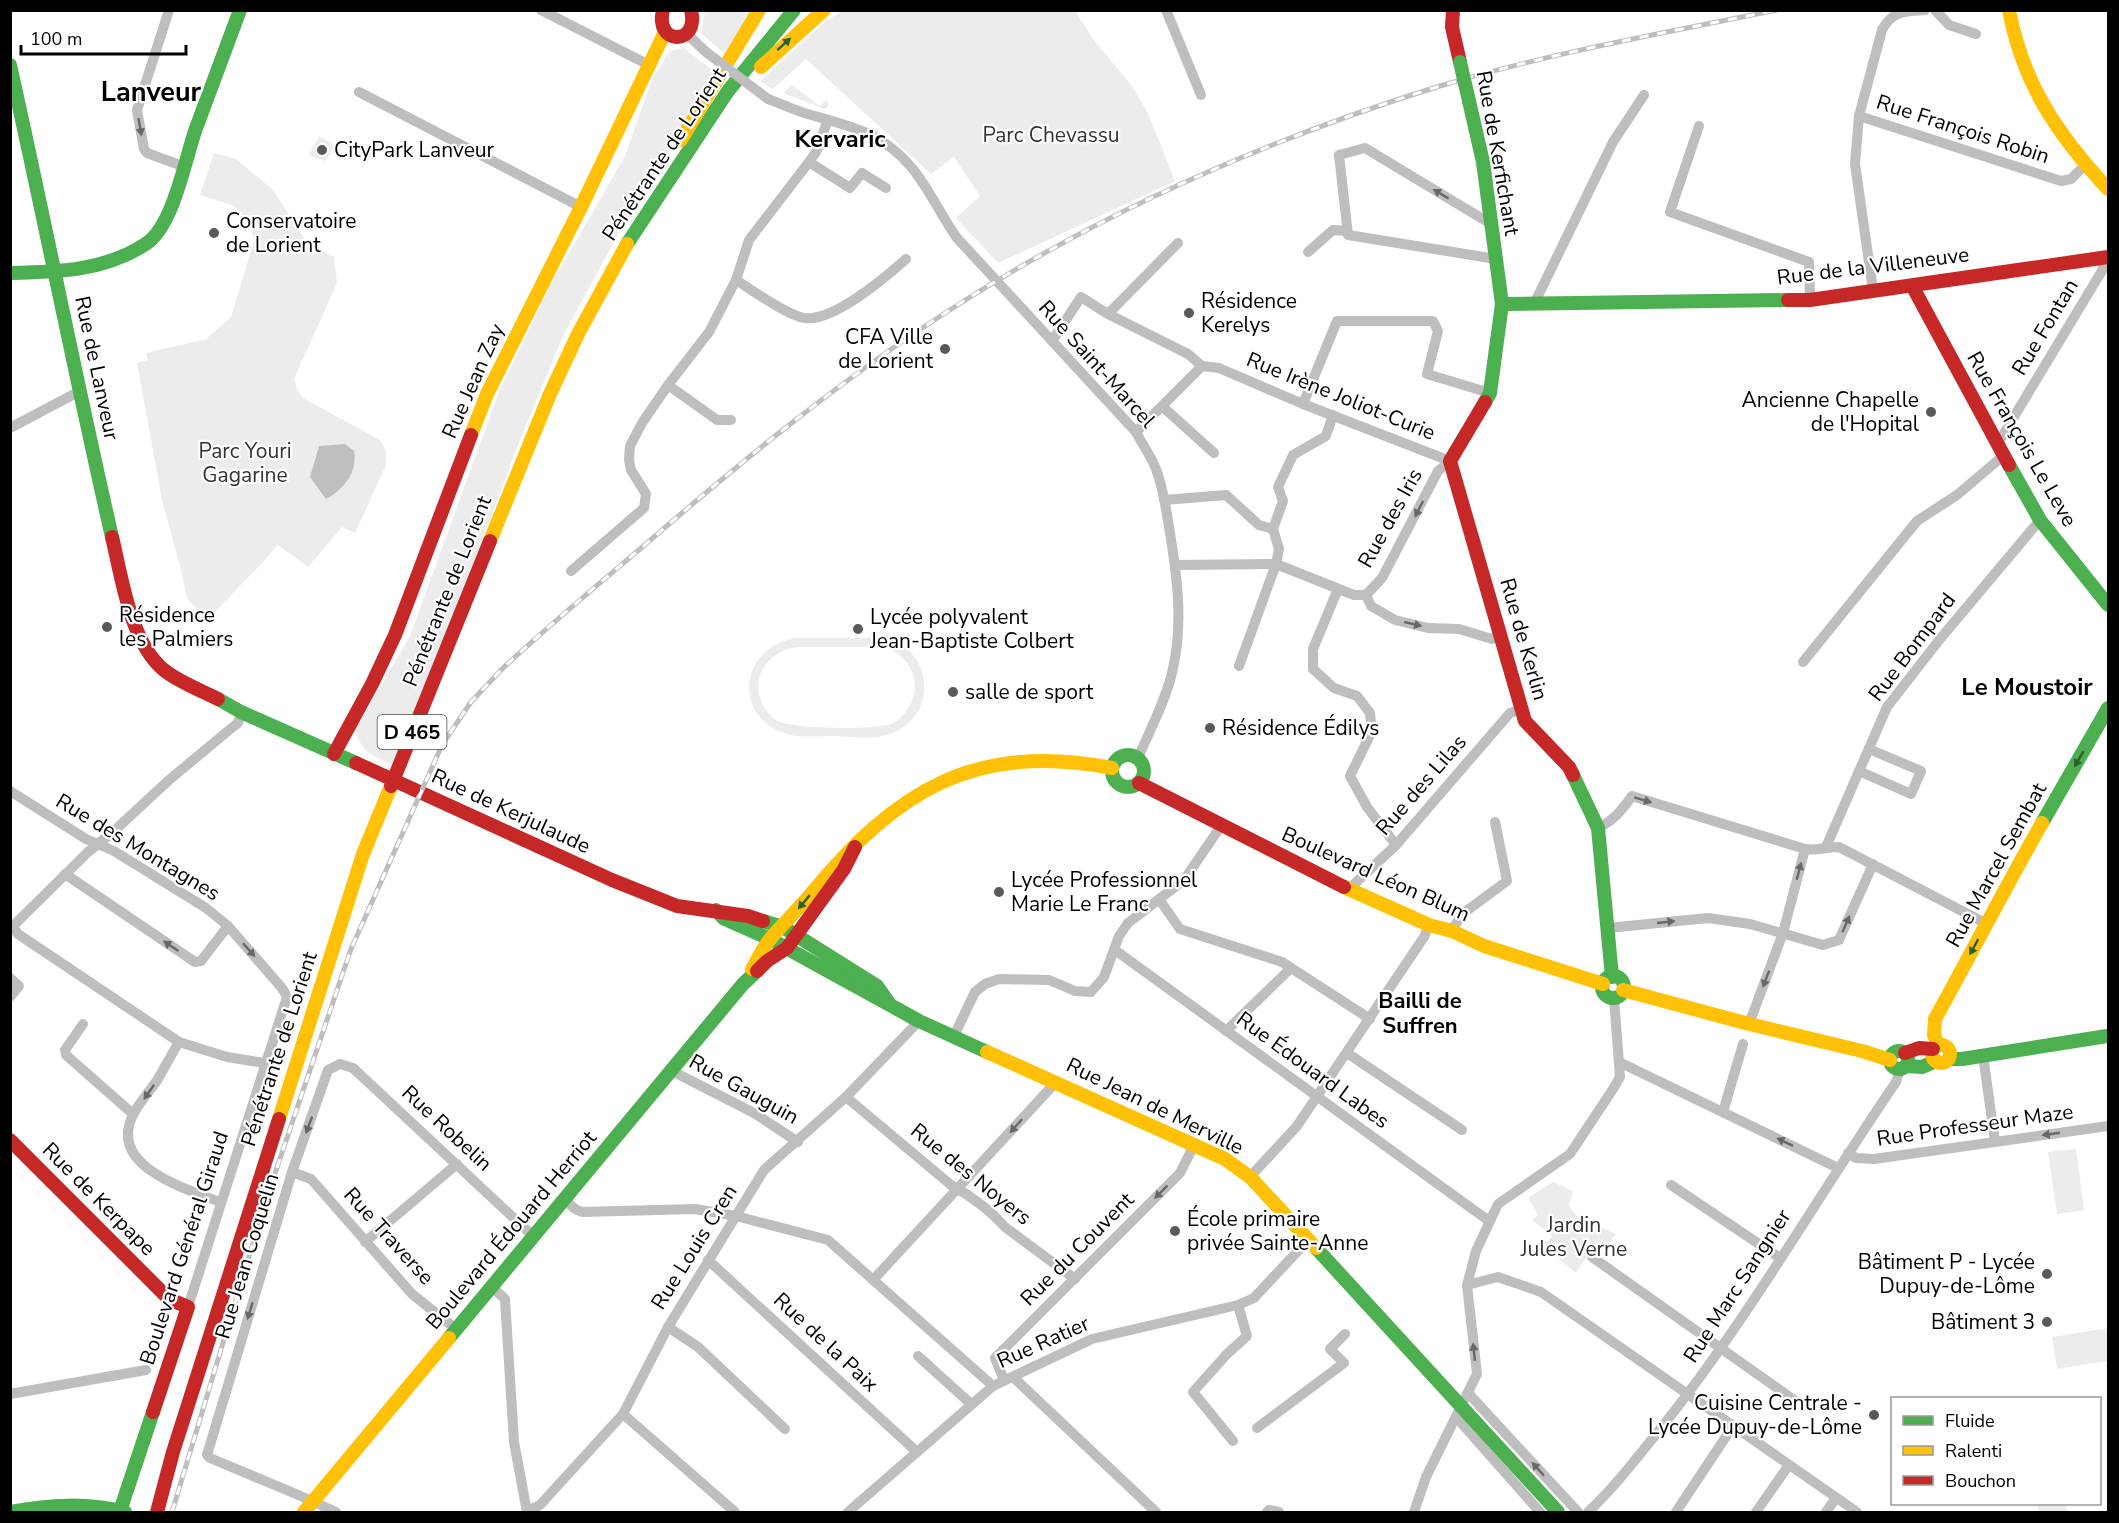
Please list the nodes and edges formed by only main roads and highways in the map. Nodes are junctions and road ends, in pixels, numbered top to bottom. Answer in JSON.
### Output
{"nodes":[{"id":1,"x":240,"y":10,"type":"edge"},
{"id":2,"x":663,"y":10,"type":"edge"},
{"id":3,"x":691,"y":10,"type":"edge"},
{"id":4,"x":759,"y":10,"type":"edge"},
{"id":5,"x":794,"y":10,"type":"edge"},
{"id":6,"x":824,"y":10,"type":"edge"},
{"id":7,"x":1453,"y":10,"type":"edge"},
{"id":8,"x":2009,"y":10,"type":"edge"},
{"id":9,"x":665,"y":32,"type":"junction"},
{"id":10,"x":10,"y":65,"type":"edge"},
{"id":11,"x":676,"y":167,"type":"junction"},
{"id":12,"x":2109,"y":189,"type":"edge"},
{"id":13,"x":628,"y":242,"type":"junction"},
{"id":14,"x":2106,"y":257,"type":"edge"},
{"id":15,"x":56,"y":272,"type":"junction"},
{"id":16,"x":10,"y":273,"type":"edge"},
{"id":17,"x":1914,"y":285,"type":"junction"},
{"id":18,"x":1502,"y":304,"type":"junction"},
{"id":19,"x":2109,"y":605,"type":"edge"},
{"id":20,"x":164,"y":670,"type":"joint"},
{"id":21,"x":2109,"y":708,"type":"edge"},
{"id":22,"x":334,"y":754,"type":"junction"},
{"id":23,"x":1112,"y":768,"type":"junction"},
{"id":24,"x":1139,"y":783,"type":"junction"},
{"id":25,"x":855,"y":847,"type":"junction"},
{"id":26,"x":716,"y":910,"type":"junction"},
{"id":27,"x":783,"y":927,"type":"junction"},
{"id":28,"x":797,"y":934,"type":"junction"},
{"id":29,"x":770,"y":939,"type":"junction"},
{"id":30,"x":787,"y":948,"type":"junction"},
{"id":31,"x":1607,"y":980,"type":"junction"},
{"id":32,"x":743,"y":984,"type":"junction"},
{"id":33,"x":891,"y":1006,"type":"junction"},
{"id":34,"x":919,"y":1021,"type":"joint"},
{"id":35,"x":2108,"y":1036,"type":"edge"},
{"id":36,"x":1941,"y":1053,"type":"junction"},
{"id":37,"x":10,"y":1140,"type":"edge"},
{"id":38,"x":188,"y":1307,"type":"joint"},
{"id":39,"x":308,"y":1508,"type":"edge"},
{"id":40,"x":10,"y":1512,"type":"edge"},
{"id":41,"x":123,"y":1512,"type":"edge"},
{"id":42,"x":157,"y":1512,"type":"edge"},
{"id":43,"x":297,"y":1512,"type":"edge"},
{"id":44,"x":1558,"y":1512,"type":"edge"}],
"edges":[{"from":1,"to":15,"type":"main road"},
{"from":2,"to":9,"type":"main road"},
{"from":3,"to":9,"type":"main road"},
{"from":4,"to":13,"type":"main road"},
{"from":5,"to":11,"type":"main road","name":"Pénétrante de Lorient","number":"D 465"},
{"from":11,"to":6,"type":"main road","one_way":true},
{"from":7,"to":18,"type":"main road","name":"Rue de Kerfichant","bridge":true},
{"from":8,"to":12,"type":"main road"},
{"from":9,"to":22,"type":"main road","name":"Rue Jean Zay"},
{"from":10,"to":15,"type":"main road","name":"Rue de Lanveur"},
{"from":11,"to":13,"type":"main road","name":"Pénétrante de Lorient","number":"D 465"},
{"from":13,"to":42,"type":"main road","name":"Pénétrante de Lorient","number":"D 465"},
{"from":14,"to":17,"type":"main road","name":"Rue de la Villeneuve"},
{"from":15,"to":16,"type":"main road"},
{"from":15,"to":20,"type":"main road","name":"Rue de Lanveur"},
{"from":17,"to":18,"type":"main road","name":"Rue de la Villeneuve"},
{"from":17,"to":19,"type":"main road","name":"Rue François Le Leve"},
{"from":18,"to":31,"type":"main road","name":"Rue de Kerlin"},
{"from":20,"to":22,"type":"main road","name":"Rue de Kerjulaude"},
{"from":21,"to":36,"type":"main road","name":"Rue Marcel Sembat","one_way":true},
{"from":22,"to":26,"type":"main road","name":"Rue de Kerjulaude","bridge":true},
{"from":23,"to":24,"type":"main road"},
{"from":23,"to":24,"type":"main road"},
{"from":23,"to":25,"type":"main road"},
{"from":24,"to":31,"type":"main road","name":"Boulevard Léon Blum"},
{"from":25,"to":27,"type":"main road","one_way":true},
{"from":25,"to":28,"type":"main road"},
{"from":26,"to":27,"type":"main road","name":"Rue de Kerjulaude"},
{"from":26,"to":29,"type":"main road","name":"Rue de Kerjulaude"},
{"from":27,"to":28,"type":"main road","name":"Rue de Kerjulaude"},
{"from":27,"to":29,"type":"main road","name":"Boulevard Édouard Herriot"},
{"from":27,"to":30,"type":"main road"},
{"from":28,"to":30,"type":"main road","name":"Boulevard Édouard Herriot"},
{"from":28,"to":33,"type":"main road","name":"Rue de Kerjulaude"},
{"from":29,"to":30,"type":"main road","name":"Rue de Kerjulaude"},
{"from":29,"to":32,"type":"main road","name":"Boulevard Édouard Herriot"},
{"from":30,"to":32,"type":"main road","name":"Boulevard Édouard Herriot"},
{"from":30,"to":33,"type":"main road","name":"Rue de Kerjulaude"},
{"from":31,"to":36,"type":"main road"},
{"from":32,"to":39,"type":"main road","name":"Boulevard Édouard Herriot"},
{"from":33,"to":34,"type":"main road","name":"Rue de Kerjulaude"},
{"from":34,"to":44,"type":"main road","name":"Rue Jean de Merville"},
{"from":35,"to":36,"type":"main road"},
{"from":37,"to":38,"type":"main road","name":"Rue de Kerpape"},
{"from":38,"to":41,"type":"main road","name":"Boulevard Général Giraud"},
{"from":39,"to":43,"type":"main road","name":"Boulevard Édouard Herriot"},
{"from":40,"to":41,"type":"main road"}]}
